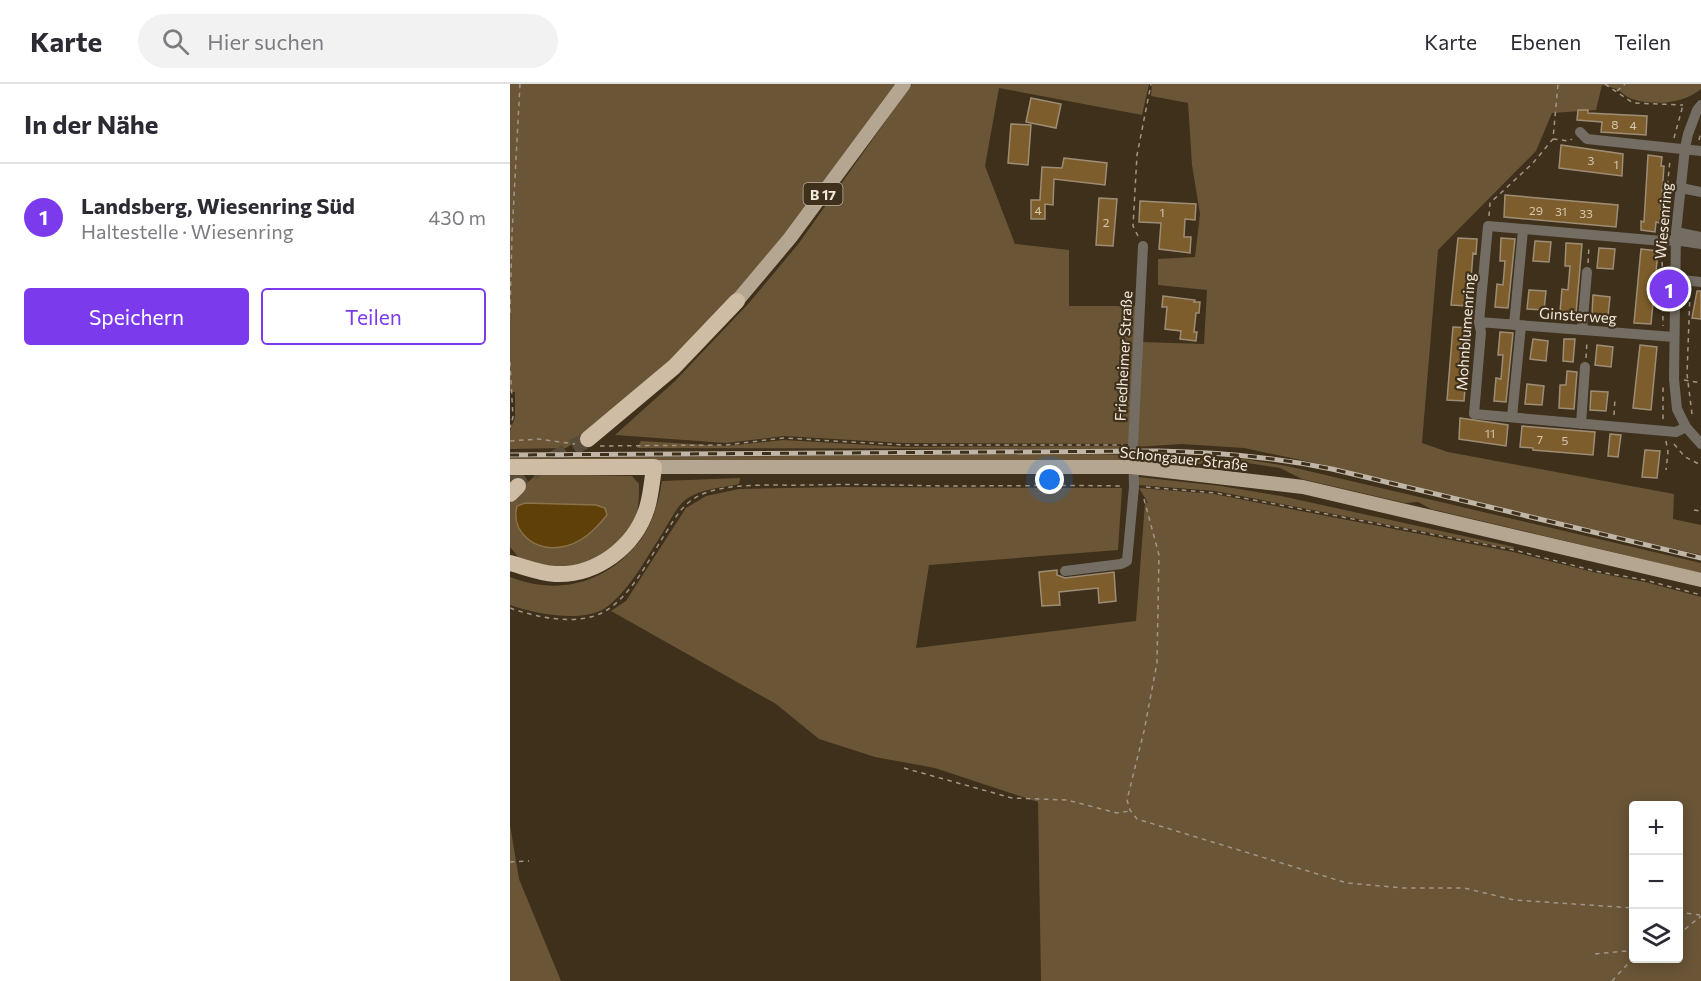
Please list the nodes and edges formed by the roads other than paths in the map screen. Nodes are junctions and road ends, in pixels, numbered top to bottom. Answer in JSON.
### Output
{"nodes":[{"id":1,"x":904,"y":84,"type":"edge"},
{"id":2,"x":1699,"y":107,"type":"edge"},
{"id":3,"x":1580,"y":132,"type":"road end"},
{"id":4,"x":1685,"y":148,"type":"junction"},
{"id":5,"x":1701,"y":151,"type":"edge"},
{"id":6,"x":1681,"y":188,"type":"junction"},
{"id":7,"x":1701,"y":192,"type":"edge"},
{"id":8,"x":1523,"y":230,"type":"junction"},
{"id":9,"x":1675,"y":236,"type":"junction"},
{"id":10,"x":1701,"y":237,"type":"edge"},
{"id":11,"x":1701,"y":244,"type":"edge"},
{"id":12,"x":1143,"y":246,"type":"road end"},
{"id":13,"x":1587,"y":273,"type":"road end"},
{"id":14,"x":1674,"y":279,"type":"junction"},
{"id":15,"x":1701,"y":282,"type":"edge"},
{"id":16,"x":737,"y":301,"type":"joint"},
{"id":17,"x":1479,"y":322,"type":"junction"},
{"id":18,"x":1517,"y":325,"type":"junction"},
{"id":19,"x":1585,"y":331,"type":"junction"},
{"id":20,"x":1674,"y":337,"type":"junction"},
{"id":21,"x":1585,"y":368,"type":"road end"},
{"id":22,"x":1512,"y":417,"type":"junction"},
{"id":23,"x":1581,"y":424,"type":"junction"},
{"id":24,"x":1690,"y":424,"type":"junction"},
{"id":25,"x":589,"y":443,"type":"tunnel mouth"},
{"id":26,"x":1701,"y":444,"type":"edge"},
{"id":27,"x":654,"y":467,"type":"junction"},
{"id":28,"x":1132,"y":467,"type":"junction"},
{"id":29,"x":512,"y":483,"type":"edge"},
{"id":30,"x":513,"y":562,"type":"edge"},
{"id":31,"x":1065,"y":571,"type":"dead end"},
{"id":32,"x":1701,"y":580,"type":"edge"}],
"edges":[{"from":1,"to":16,"type":"main road","number":"B 17"},
{"from":2,"to":4,"type":"street","name":"Wiesenring"},
{"from":3,"to":4,"type":"street"},
{"from":4,"to":5,"type":"street"},
{"from":4,"to":6,"type":"street","name":"Wiesenring"},
{"from":6,"to":7,"type":"street"},
{"from":6,"to":9,"type":"street","name":"Wiesenring"},
{"from":8,"to":9,"type":"street"},
{"from":8,"to":17,"type":"street","name":"Mohnblumenring"},
{"from":8,"to":18,"type":"street"},
{"from":9,"to":10,"type":"street"},
{"from":9,"to":11,"type":"street"},
{"from":9,"to":14,"type":"street","name":"Wiesenring"},
{"from":12,"to":28,"type":"street","name":"Friedheimer Straße"},
{"from":13,"to":19,"type":"street"},
{"from":14,"to":15,"type":"street"},
{"from":14,"to":20,"type":"street","name":"Wiesenring"},
{"from":16,"to":25,"type":"highway","number":"B 17"},
{"from":17,"to":18,"type":"street","name":"Ginsterweg"},
{"from":17,"to":22,"type":"street","name":"Mohnblumenring"},
{"from":18,"to":19,"type":"street","name":"Ginsterweg"},
{"from":18,"to":22,"type":"street"},
{"from":19,"to":20,"type":"street","name":"Ginsterweg"},
{"from":20,"to":24,"type":"street","name":"Wiesenring"},
{"from":21,"to":23,"type":"street"},
{"from":22,"to":23,"type":"street","name":"Mohnblumenring"},
{"from":23,"to":24,"type":"street","name":"Mohnblumenring"},
{"from":24,"to":26,"type":"street","name":"Wiesenring"},
{"from":27,"to":28,"type":"main road","name":"Schongauer Straße"},
{"from":27,"to":29,"type":"highway"},
{"from":27,"to":30,"type":"highway"},
{"from":28,"to":31,"type":"street","name":"Friedheimer Straße"},
{"from":28,"to":32,"type":"main road","name":"Schongauer Straße"}]}
